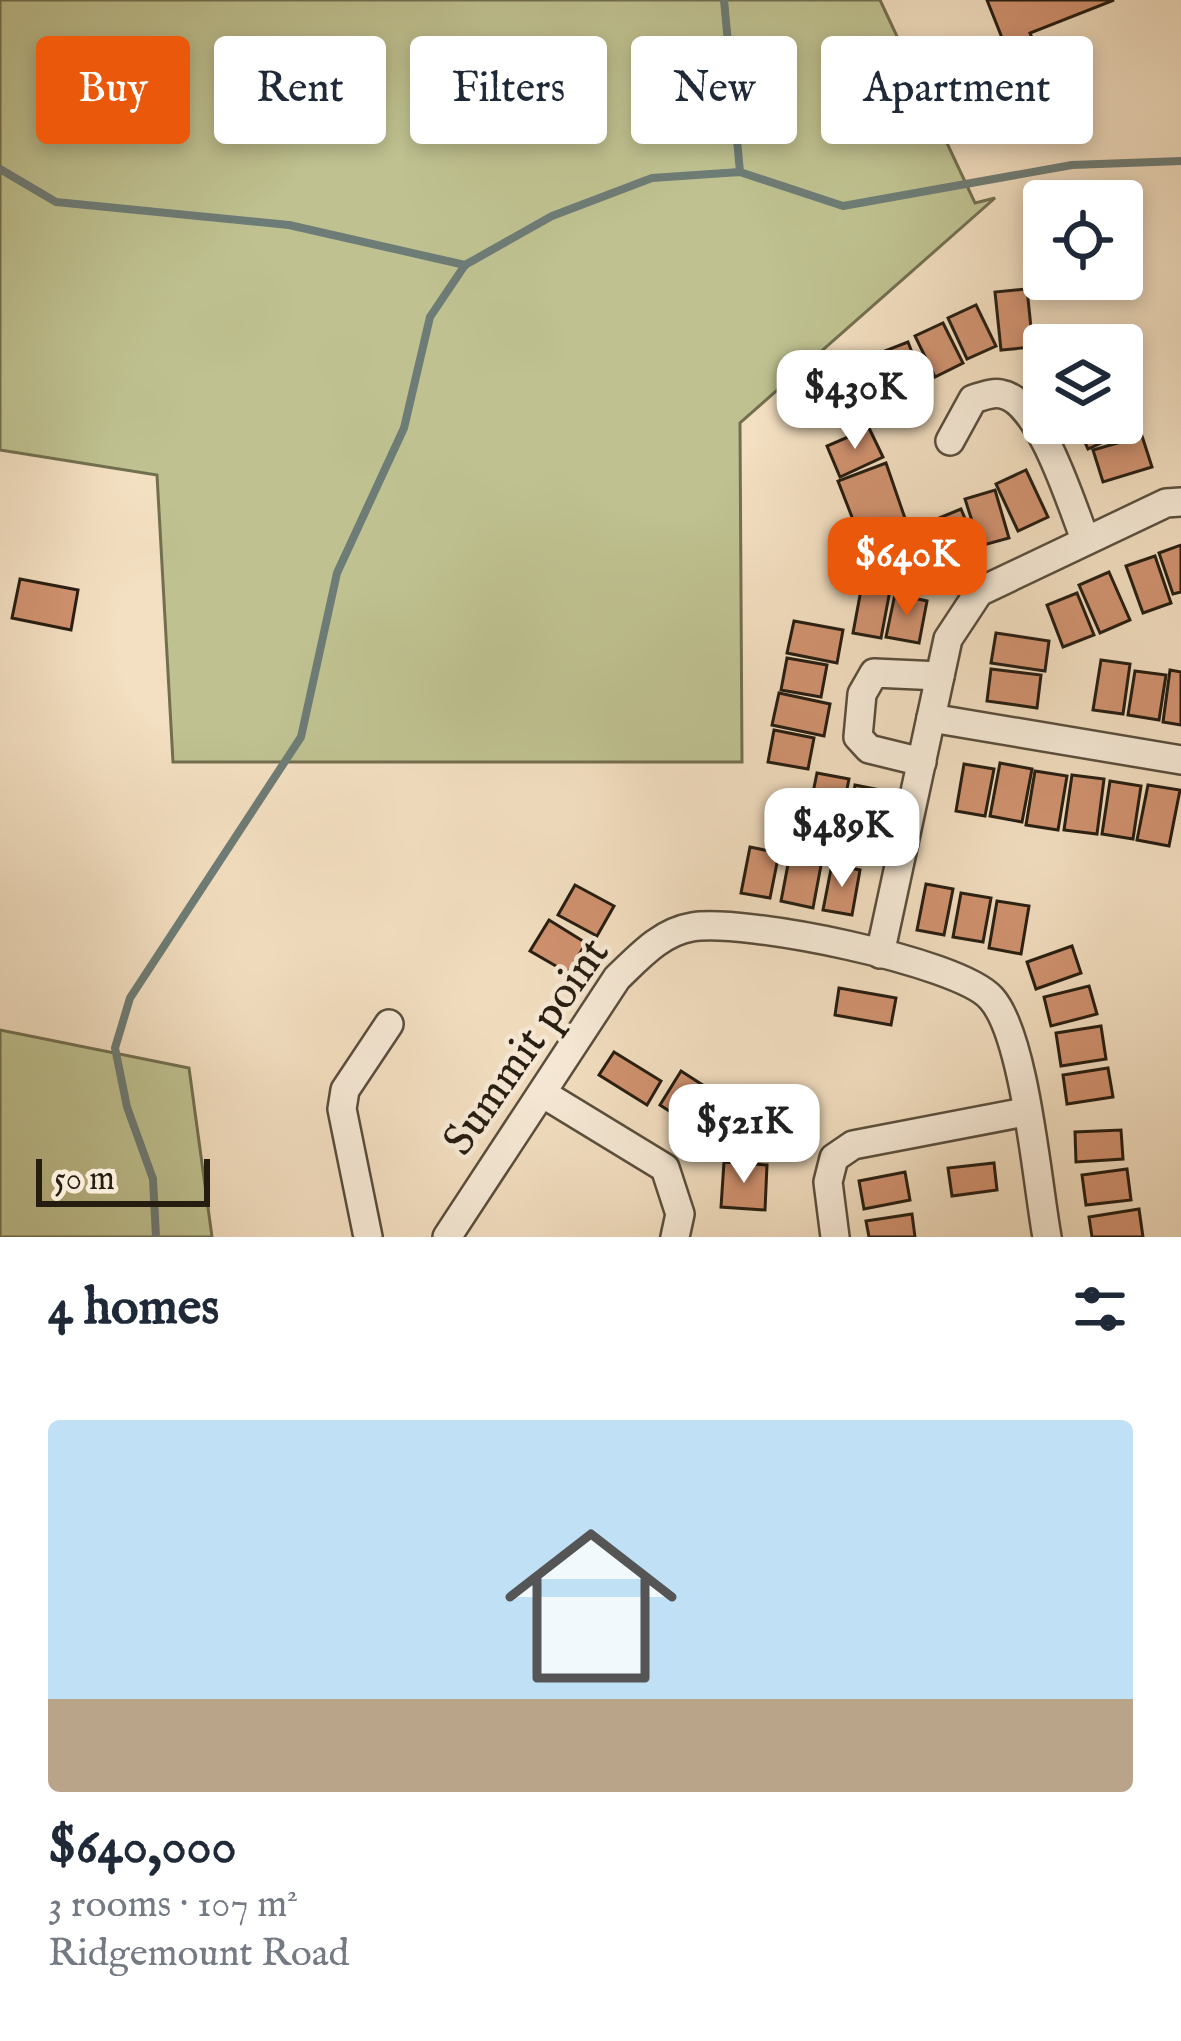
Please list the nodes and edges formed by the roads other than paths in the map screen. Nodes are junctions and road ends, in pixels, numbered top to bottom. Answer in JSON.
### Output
{"nodes":[{"id":1,"x":950,"y":441,"type":"dead end"},
{"id":2,"x":1176,"y":497,"type":"edge"},
{"id":3,"x":1085,"y":539,"type":"junction"},
{"id":4,"x":940,"y":676,"type":"junction"},
{"id":5,"x":932,"y":718,"type":"junction"},
{"id":6,"x":1181,"y":760,"type":"edge"},
{"id":7,"x":922,"y":762,"type":"junction"},
{"id":8,"x":880,"y":954,"type":"junction"},
{"id":9,"x":389,"y":1024,"type":"dead end"},
{"id":10,"x":542,"y":1093,"type":"junction"},
{"id":11,"x":1025,"y":1112,"type":"junction"},
{"id":12,"x":368,"y":1237,"type":"edge"},
{"id":13,"x":447,"y":1237,"type":"edge"},
{"id":14,"x":675,"y":1237,"type":"edge"},
{"id":15,"x":835,"y":1237,"type":"edge"},
{"id":16,"x":1047,"y":1237,"type":"edge"}],
"edges":[{"from":1,"to":3,"type":"street"},
{"from":2,"to":3,"type":"street"},
{"from":3,"to":4,"type":"street"},
{"from":4,"to":5,"type":"street"},
{"from":4,"to":7,"type":"street"},
{"from":5,"to":6,"type":"street"},
{"from":5,"to":7,"type":"street"},
{"from":7,"to":8,"type":"street"},
{"from":8,"to":10,"type":"street","name":"Summit point"},
{"from":8,"to":11,"type":"street","name":"Summit point"},
{"from":9,"to":12,"type":"street"},
{"from":10,"to":13,"type":"street","name":"Summit point"},
{"from":10,"to":14,"type":"street"},
{"from":11,"to":15,"type":"street"},
{"from":11,"to":16,"type":"street","name":"Summit point"}]}
